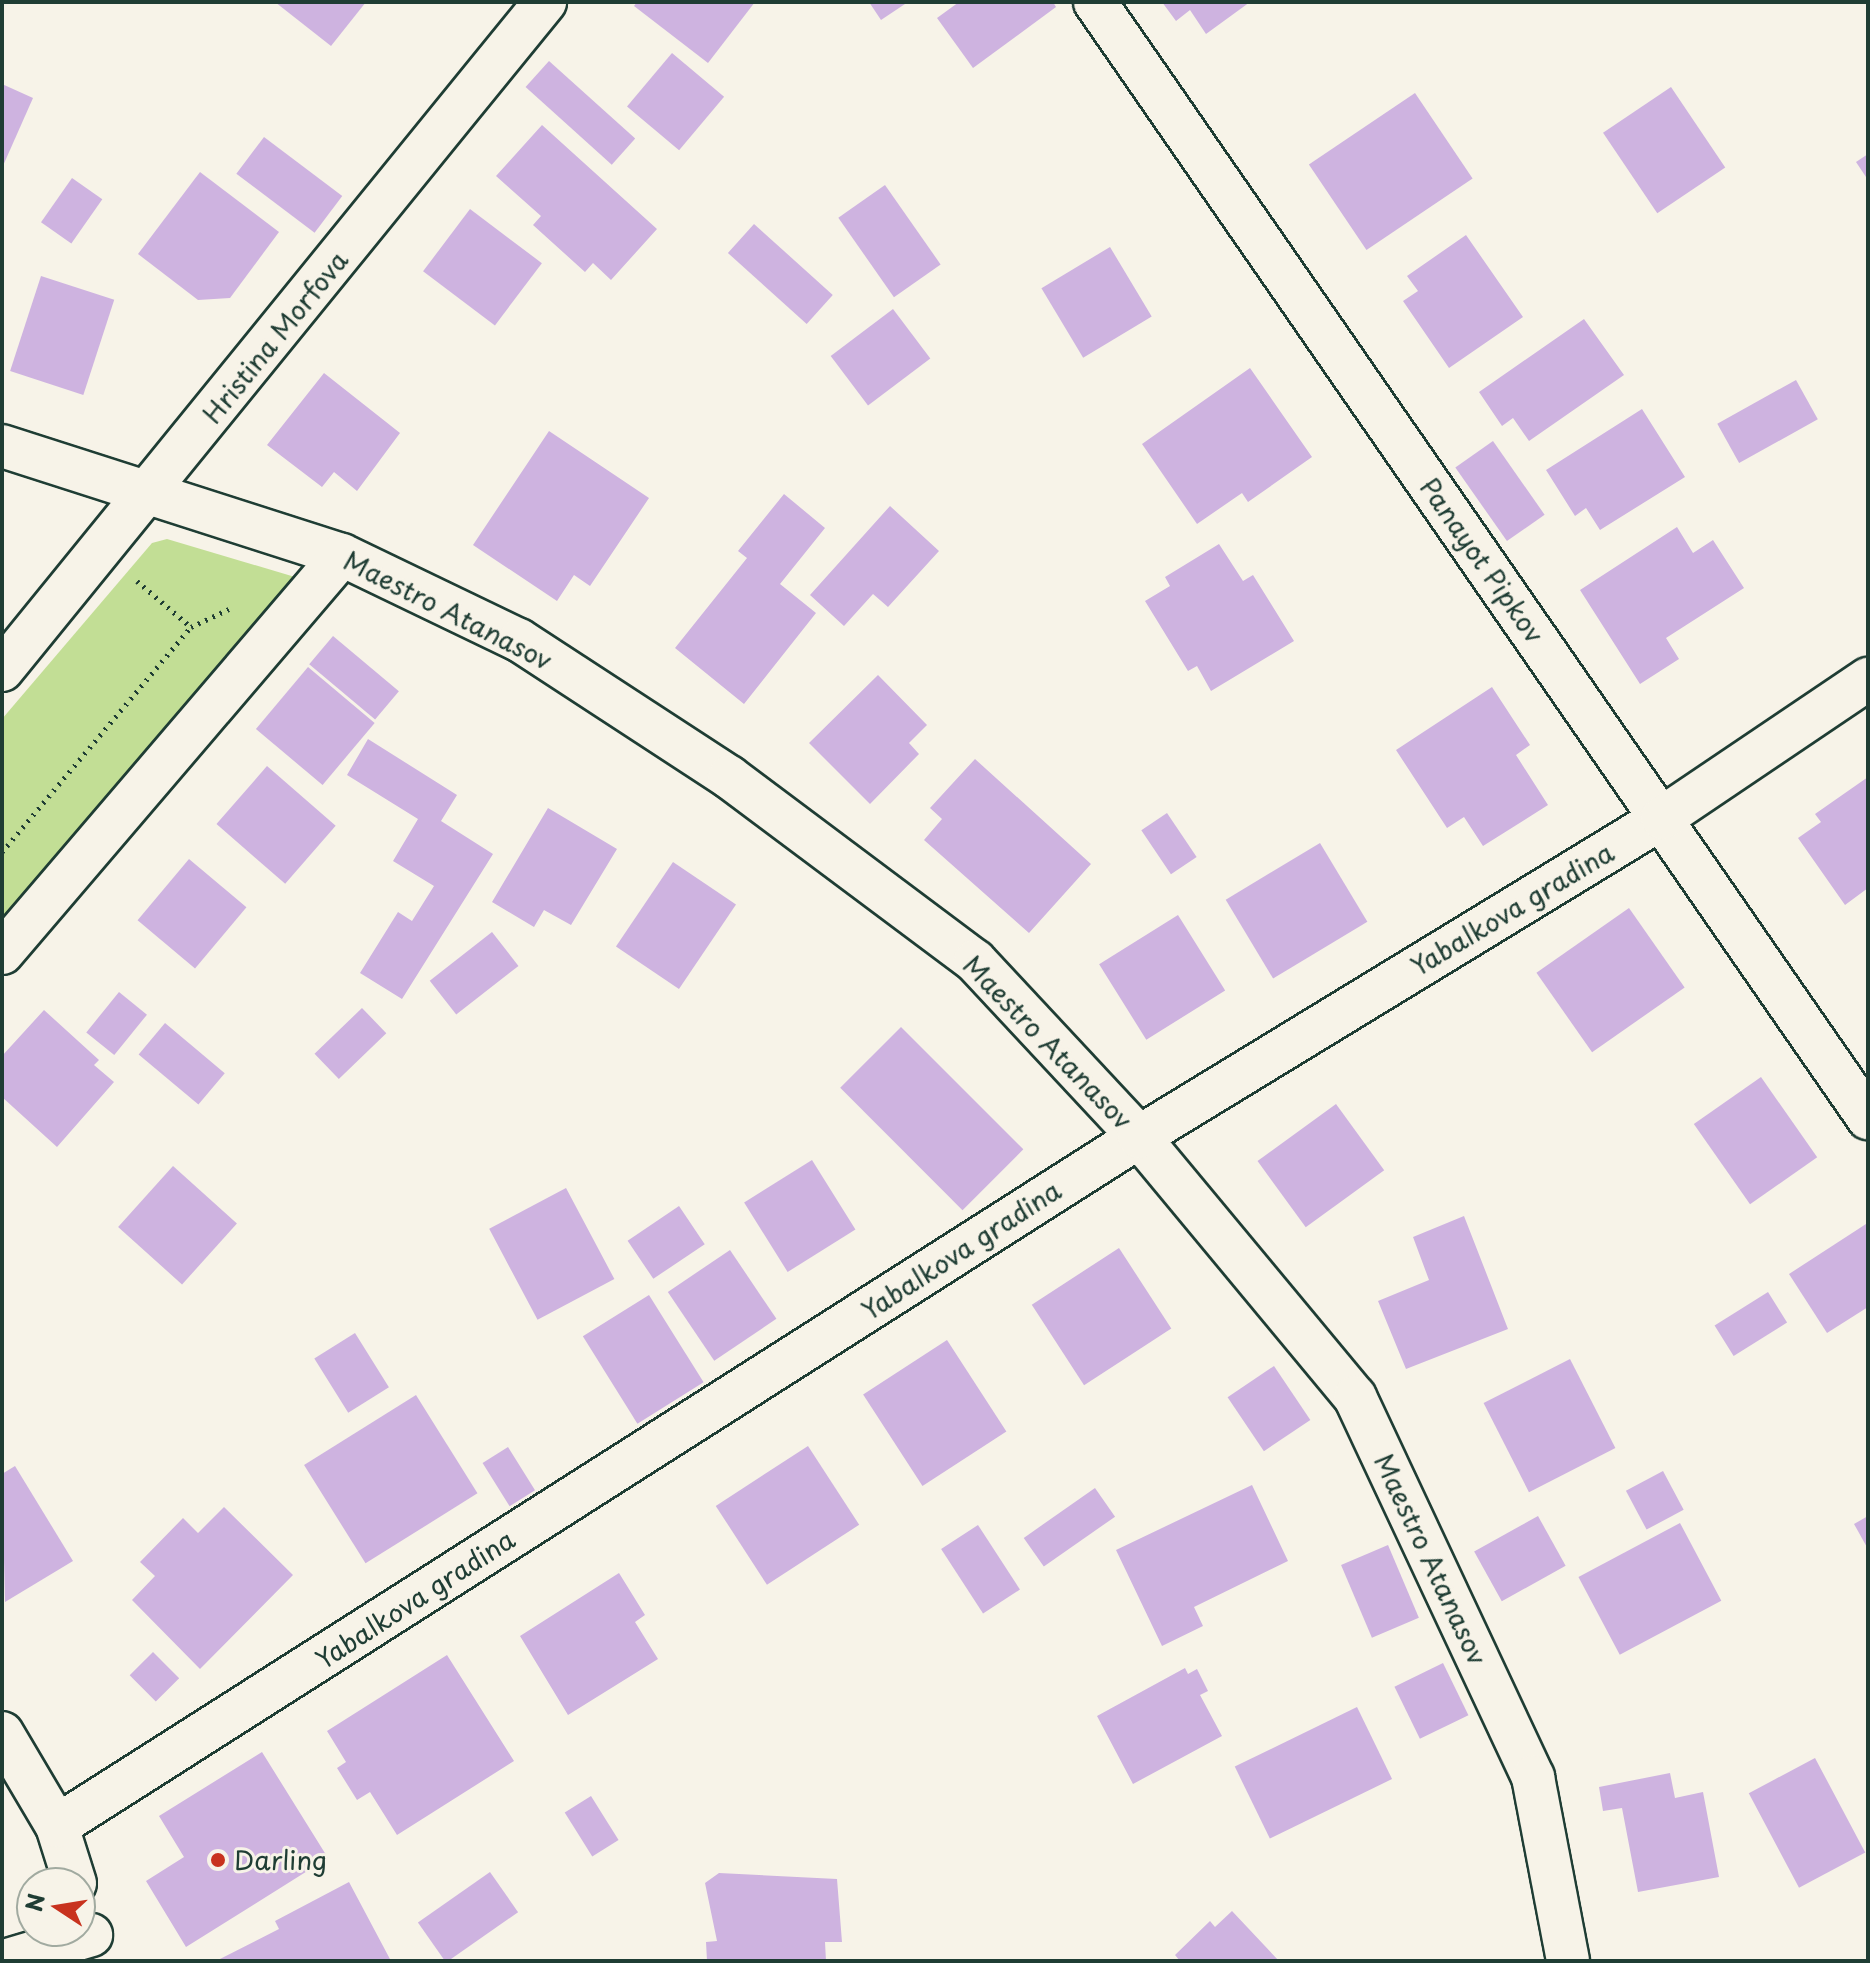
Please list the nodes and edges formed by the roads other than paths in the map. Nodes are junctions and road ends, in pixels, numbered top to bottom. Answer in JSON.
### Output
{"nodes":[{"id":1,"x":545,"y":2,"type":"edge"},
{"id":2,"x":1095,"y":2,"type":"edge"},
{"id":3,"x":2,"y":446,"type":"edge"},
{"id":4,"x":149,"y":494,"type":"junction"},
{"id":5,"x":342,"y":555,"type":"junction"},
{"id":6,"x":2,"y":670,"type":"edge"},
{"id":7,"x":1868,"y":679,"type":"edge"},
{"id":8,"x":1662,"y":818,"type":"junction"},
{"id":9,"x":2,"y":953,"type":"edge"},
{"id":10,"x":1868,"y":1118,"type":"edge"},
{"id":11,"x":1139,"y":1137,"type":"junction"},
{"id":12,"x":2,"y":1733,"type":"edge"},
{"id":13,"x":57,"y":1826,"type":"junction"},
{"id":14,"x":70,"y":1867,"type":"edge"},
{"id":15,"x":46,"y":1947,"type":"edge"},
{"id":16,"x":4,"y":1961,"type":"edge"},
{"id":17,"x":1568,"y":1961,"type":"edge"}],
"edges":[{"from":1,"to":4,"type":"street","name":"Hristina Morfova"},
{"from":2,"to":8,"type":"street","name":"Panayot Pipkov"},
{"from":3,"to":4,"type":"street","name":"Maestro Atanasov"},
{"from":4,"to":5,"type":"street","name":"Maestro Atanasov"},
{"from":4,"to":6,"type":"street","name":"Hristina Morfova"},
{"from":5,"to":9,"type":"street"},
{"from":5,"to":11,"type":"street","name":"Maestro Atanasov"},
{"from":7,"to":8,"type":"street","name":"Yabalkova gradina"},
{"from":8,"to":10,"type":"street","name":"Panayot Pipkov"},
{"from":8,"to":11,"type":"street","name":"Yabalkova gradina"},
{"from":11,"to":13,"type":"street","name":"Yabalkova gradina"},
{"from":11,"to":17,"type":"street","name":"Maestro Atanasov"},
{"from":12,"to":13,"type":"street"},
{"from":13,"to":14,"type":"street"},
{"from":15,"to":16,"type":"street"}]}
